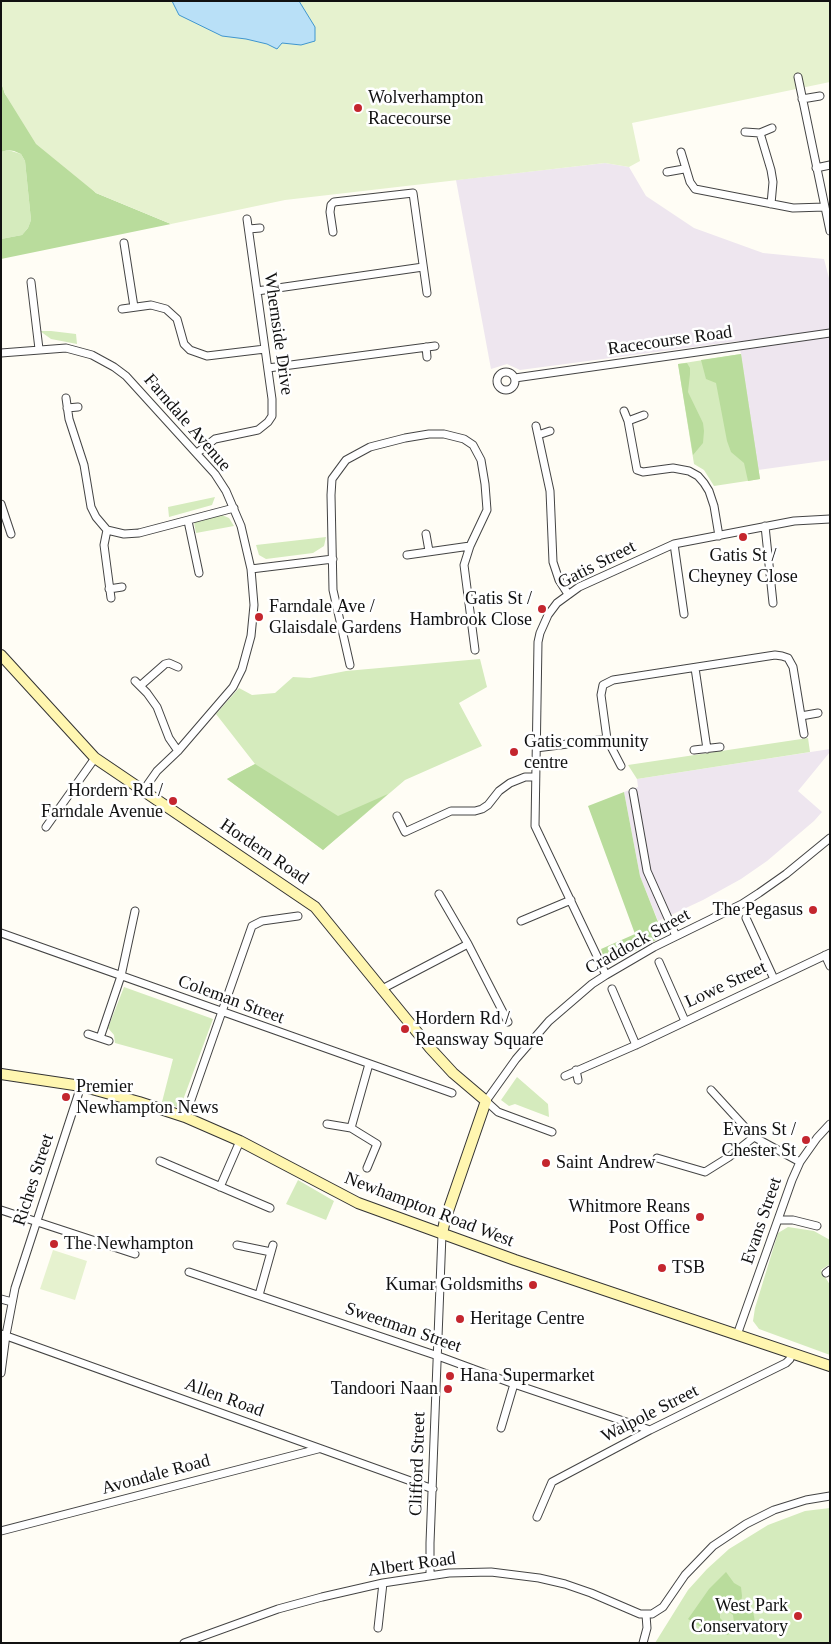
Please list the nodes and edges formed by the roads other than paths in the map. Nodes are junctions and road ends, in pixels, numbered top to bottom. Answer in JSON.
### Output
{"nodes":[{"id":1,"x":798,"y":77,"type":"dead end"},
{"id":2,"x":820,"y":96,"type":"dead end"},
{"id":3,"x":802,"y":99,"type":"junction"},
{"id":4,"x":772,"y":128,"type":"dead end"},
{"id":5,"x":745,"y":132,"type":"dead end"},
{"id":6,"x":760,"y":133,"type":"junction"},
{"id":7,"x":681,"y":152,"type":"dead end"},
{"id":8,"x":830,"y":165,"type":"edge"},
{"id":9,"x":816,"y":168,"type":"junction"},
{"id":10,"x":684,"y":169,"type":"junction"},
{"id":11,"x":667,"y":172,"type":"dead end"},
{"id":12,"x":771,"y":204,"type":"junction"},
{"id":13,"x":825,"y":207,"type":"junction"},
{"id":14,"x":247,"y":219,"type":"dead end"},
{"id":15,"x":260,"y":228,"type":"dead end"},
{"id":16,"x":249,"y":230,"type":"junction"},
{"id":17,"x":830,"y":231,"type":"edge"},
{"id":18,"x":333,"y":232,"type":"dead end"},
{"id":19,"x":124,"y":243,"type":"dead end"},
{"id":20,"x":423,"y":268,"type":"junction"},
{"id":21,"x":31,"y":282,"type":"dead end"},
{"id":22,"x":257,"y":291,"type":"junction"},
{"id":23,"x":427,"y":293,"type":"dead end"},
{"id":24,"x":134,"y":308,"type":"junction"},
{"id":25,"x":122,"y":309,"type":"dead end"},
{"id":26,"x":830,"y":332,"type":"edge"},
{"id":27,"x":436,"y":346,"type":"dead end"},
{"id":28,"x":426,"y":347,"type":"junction"},
{"id":29,"x":39,"y":349,"type":"junction"},
{"id":30,"x":265,"y":349,"type":"junction"},
{"id":31,"x":1,"y":353,"type":"edge"},
{"id":32,"x":427,"y":357,"type":"dead end"},
{"id":33,"x":268,"y":368,"type":"junction"},
{"id":34,"x":515,"y":378,"type":"dead end"},
{"id":35,"x":66,"y":398,"type":"dead end"},
{"id":36,"x":78,"y":406,"type":"dead end"},
{"id":37,"x":67,"y":408,"type":"junction"},
{"id":38,"x":624,"y":411,"type":"dead end"},
{"id":39,"x":644,"y":415,"type":"dead end"},
{"id":40,"x":628,"y":421,"type":"junction"},
{"id":41,"x":536,"y":426,"type":"dead end"},
{"id":42,"x":550,"y":431,"type":"dead end"},
{"id":43,"x":538,"y":435,"type":"junction"},
{"id":44,"x":197,"y":453,"type":"junction"},
{"id":45,"x":1,"y":504,"type":"edge"},
{"id":46,"x":234,"y":508,"type":"junction"},
{"id":47,"x":4,"y":519,"type":"edge"},
{"id":48,"x":830,"y":519,"type":"edge"},
{"id":49,"x":188,"y":521,"type":"junction"},
{"id":50,"x":764,"y":526,"type":"junction"},
{"id":51,"x":107,"y":530,"type":"junction"},
{"id":52,"x":11,"y":534,"type":"dead end"},
{"id":53,"x":426,"y":534,"type":"dead end"},
{"id":54,"x":719,"y":536,"type":"junction"},
{"id":55,"x":674,"y":544,"type":"junction"},
{"id":56,"x":470,"y":546,"type":"junction"},
{"id":57,"x":429,"y":551,"type":"junction"},
{"id":58,"x":407,"y":554,"type":"dead end"},
{"id":59,"x":333,"y":559,"type":"junction"},
{"id":60,"x":251,"y":569,"type":"junction"},
{"id":61,"x":199,"y":573,"type":"dead end"},
{"id":62,"x":122,"y":587,"type":"dead end"},
{"id":63,"x":109,"y":588,"type":"junction"},
{"id":64,"x":568,"y":594,"type":"junction"},
{"id":65,"x":111,"y":598,"type":"dead end"},
{"id":66,"x":773,"y":603,"type":"dead end"},
{"id":67,"x":684,"y":614,"type":"dead end"},
{"id":68,"x":475,"y":650,"type":"dead end"},
{"id":69,"x":1,"y":655,"type":"edge"},
{"id":70,"x":350,"y":664,"type":"dead end"},
{"id":71,"x":178,"y":667,"type":"dead end"},
{"id":72,"x":695,"y":668,"type":"junction"},
{"id":73,"x":818,"y":714,"type":"dead end"},
{"id":74,"x":801,"y":716,"type":"junction"},
{"id":75,"x":804,"y":734,"type":"dead end"},
{"id":76,"x":607,"y":738,"type":"junction"},
{"id":77,"x":720,"y":747,"type":"dead end"},
{"id":78,"x":536,"y":748,"type":"junction"},
{"id":79,"x":707,"y":749,"type":"junction"},
{"id":80,"x":694,"y":750,"type":"dead end"},
{"id":81,"x":178,"y":752,"type":"junction"},
{"id":82,"x":96,"y":758,"type":"junction"},
{"id":83,"x":621,"y":766,"type":"dead end"},
{"id":84,"x":535,"y":777,"type":"junction"},
{"id":85,"x":143,"y":791,"type":"junction"},
{"id":86,"x":633,"y":792,"type":"dead end"},
{"id":87,"x":397,"y":816,"type":"dead end"},
{"id":88,"x":46,"y":827,"type":"dead end"},
{"id":89,"x":830,"y":838,"type":"edge"},
{"id":90,"x":439,"y":894,"type":"dead end"},
{"id":91,"x":571,"y":900,"type":"junction"},
{"id":92,"x":135,"y":911,"type":"dead end"},
{"id":93,"x":298,"y":916,"type":"dead end"},
{"id":94,"x":746,"y":918,"type":"dead end"},
{"id":95,"x":521,"y":921,"type":"dead end"},
{"id":96,"x":1,"y":933,"type":"edge"},
{"id":97,"x":676,"y":936,"type":"junction"},
{"id":98,"x":468,"y":944,"type":"junction"},
{"id":99,"x":828,"y":954,"type":"edge"},
{"id":100,"x":659,"y":962,"type":"dead end"},
{"id":101,"x":830,"y":966,"type":"edge"},
{"id":102,"x":606,"y":975,"type":"junction"},
{"id":103,"x":121,"y":976,"type":"junction"},
{"id":104,"x":774,"y":979,"type":"junction"},
{"id":105,"x":382,"y":989,"type":"junction"},
{"id":106,"x":612,"y":989,"type":"dead end"},
{"id":107,"x":222,"y":1012,"type":"junction"},
{"id":108,"x":685,"y":1021,"type":"junction"},
{"id":109,"x":508,"y":1022,"type":"dead end"},
{"id":110,"x":88,"y":1034,"type":"dead end"},
{"id":111,"x":100,"y":1038,"type":"junction"},
{"id":112,"x":109,"y":1041,"type":"dead end"},
{"id":113,"x":636,"y":1045,"type":"junction"},
{"id":114,"x":369,"y":1064,"type":"junction"},
{"id":115,"x":576,"y":1070,"type":"junction"},
{"id":116,"x":1,"y":1074,"type":"edge"},
{"id":117,"x":565,"y":1076,"type":"dead end"},
{"id":118,"x":578,"y":1080,"type":"dead end"},
{"id":119,"x":80,"y":1086,"type":"junction"},
{"id":120,"x":712,"y":1090,"type":"dead end"},
{"id":121,"x":452,"y":1093,"type":"dead end"},
{"id":122,"x":486,"y":1101,"type":"junction"},
{"id":123,"x":184,"y":1117,"type":"junction"},
{"id":124,"x":327,"y":1124,"type":"dead end"},
{"id":125,"x":830,"y":1124,"type":"edge"},
{"id":126,"x":351,"y":1128,"type":"junction"},
{"id":127,"x":552,"y":1132,"type":"dead end"},
{"id":128,"x":754,"y":1137,"type":"junction"},
{"id":129,"x":240,"y":1141,"type":"junction"},
{"id":130,"x":657,"y":1158,"type":"dead end"},
{"id":131,"x":160,"y":1161,"type":"dead end"},
{"id":132,"x":800,"y":1162,"type":"junction"},
{"id":133,"x":367,"y":1168,"type":"dead end"},
{"id":134,"x":220,"y":1186,"type":"junction"},
{"id":135,"x":270,"y":1208,"type":"dead end"},
{"id":136,"x":1,"y":1210,"type":"edge"},
{"id":137,"x":778,"y":1220,"type":"junction"},
{"id":138,"x":36,"y":1222,"type":"junction"},
{"id":139,"x":816,"y":1226,"type":"dead end"},
{"id":140,"x":442,"y":1234,"type":"junction"},
{"id":141,"x":273,"y":1245,"type":"dead end"},
{"id":142,"x":237,"y":1246,"type":"dead end"},
{"id":143,"x":270,"y":1252,"type":"junction"},
{"id":144,"x":135,"y":1254,"type":"dead end"},
{"id":145,"x":189,"y":1272,"type":"dead end"},
{"id":146,"x":259,"y":1295,"type":"junction"},
{"id":147,"x":1,"y":1299,"type":"edge"},
{"id":148,"x":12,"y":1302,"type":"junction"},
{"id":149,"x":4,"y":1335,"type":"edge"},
{"id":150,"x":737,"y":1335,"type":"junction"},
{"id":151,"x":792,"y":1353,"type":"junction"},
{"id":152,"x":438,"y":1356,"type":"junction"},
{"id":153,"x":830,"y":1366,"type":"edge"},
{"id":154,"x":1,"y":1373,"type":"edge"},
{"id":155,"x":514,"y":1384,"type":"junction"},
{"id":156,"x":501,"y":1428,"type":"dead end"},
{"id":157,"x":650,"y":1430,"type":"junction"},
{"id":158,"x":319,"y":1449,"type":"junction"},
{"id":159,"x":432,"y":1490,"type":"junction"},
{"id":160,"x":830,"y":1496,"type":"edge"},
{"id":161,"x":537,"y":1517,"type":"dead end"},
{"id":162,"x":1,"y":1531,"type":"edge"},
{"id":163,"x":430,"y":1575,"type":"junction"},
{"id":164,"x":383,"y":1584,"type":"junction"},
{"id":165,"x":646,"y":1614,"type":"junction"},
{"id":166,"x":378,"y":1628,"type":"dead end"},
{"id":167,"x":184,"y":1643,"type":"edge"},
{"id":168,"x":643,"y":1643,"type":"edge"}],
"edges":[{"from":1,"to":3,"type":"street"},
{"from":2,"to":3,"type":"street"},
{"from":3,"to":9,"type":"street"},
{"from":4,"to":6,"type":"street"},
{"from":5,"to":6,"type":"street"},
{"from":6,"to":12,"type":"street"},
{"from":7,"to":10,"type":"street"},
{"from":8,"to":9,"type":"street"},
{"from":9,"to":13,"type":"street"},
{"from":10,"to":11,"type":"street"},
{"from":10,"to":12,"type":"street"},
{"from":12,"to":13,"type":"street"},
{"from":13,"to":17,"type":"street"},
{"from":14,"to":16,"type":"street","name":"Whernside Drive"},
{"from":15,"to":16,"type":"street"},
{"from":16,"to":22,"type":"street","name":"Whernside Drive"},
{"from":18,"to":20,"type":"street"},
{"from":19,"to":24,"type":"street"},
{"from":20,"to":22,"type":"street"},
{"from":20,"to":23,"type":"street"},
{"from":21,"to":29,"type":"street"},
{"from":22,"to":30,"type":"street","name":"Whernside Drive"},
{"from":24,"to":25,"type":"street"},
{"from":24,"to":30,"type":"street"},
{"from":26,"to":34,"type":"street","name":"Racecourse Road"},
{"from":27,"to":28,"type":"street"},
{"from":28,"to":32,"type":"street"},
{"from":28,"to":33,"type":"street"},
{"from":29,"to":31,"type":"street","name":"Farndale Avenue"},
{"from":29,"to":44,"type":"street","name":"Farndale Avenue"},
{"from":30,"to":33,"type":"street","name":"Whernside Drive"},
{"from":33,"to":44,"type":"street","name":"Whernside Drive"},
{"from":35,"to":37,"type":"street"},
{"from":36,"to":37,"type":"street"},
{"from":37,"to":51,"type":"street"},
{"from":38,"to":40,"type":"street"},
{"from":39,"to":40,"type":"street"},
{"from":40,"to":54,"type":"street"},
{"from":41,"to":43,"type":"street"},
{"from":42,"to":43,"type":"street"},
{"from":43,"to":64,"type":"street"},
{"from":44,"to":46,"type":"street","name":"Farndale Avenue"},
{"from":45,"to":47,"type":"street"},
{"from":46,"to":49,"type":"street"},
{"from":46,"to":60,"type":"street","name":"Farndale Avenue"},
{"from":47,"to":52,"type":"street"},
{"from":48,"to":50,"type":"street","name":"Gatis Street"},
{"from":49,"to":51,"type":"street"},
{"from":49,"to":61,"type":"street"},
{"from":50,"to":54,"type":"street","name":"Gatis Street"},
{"from":50,"to":66,"type":"street"},
{"from":51,"to":63,"type":"street"},
{"from":53,"to":57,"type":"street"},
{"from":54,"to":55,"type":"street","name":"Gatis Street"},
{"from":55,"to":64,"type":"street","name":"Gatis Street"},
{"from":55,"to":67,"type":"street"},
{"from":56,"to":57,"type":"street"},
{"from":56,"to":59,"type":"street"},
{"from":56,"to":68,"type":"street"},
{"from":57,"to":58,"type":"street"},
{"from":59,"to":60,"type":"street"},
{"from":59,"to":70,"type":"street"},
{"from":60,"to":81,"type":"street","name":"Farndale Avenue"},
{"from":62,"to":63,"type":"street"},
{"from":63,"to":65,"type":"street"},
{"from":64,"to":78,"type":"street","name":"Gatis Street"},
{"from":69,"to":82,"type":"street","name":"Hordern Road"},
{"from":71,"to":81,"type":"street"},
{"from":72,"to":74,"type":"street"},
{"from":72,"to":76,"type":"street"},
{"from":72,"to":79,"type":"street"},
{"from":73,"to":74,"type":"street"},
{"from":74,"to":75,"type":"street"},
{"from":76,"to":78,"type":"street"},
{"from":76,"to":83,"type":"street"},
{"from":77,"to":79,"type":"street"},
{"from":78,"to":84,"type":"street","name":"Gatis Street"},
{"from":79,"to":80,"type":"street"},
{"from":81,"to":85,"type":"street","name":"Farndale Avenue"},
{"from":82,"to":85,"type":"street","name":"Hordern Road"},
{"from":82,"to":88,"type":"street"},
{"from":84,"to":87,"type":"street"},
{"from":84,"to":91,"type":"street","name":"Gatis Street"},
{"from":85,"to":105,"type":"street","name":"Hordern Road"},
{"from":86,"to":97,"type":"street"},
{"from":89,"to":97,"type":"street","name":"Craddock Street"},
{"from":90,"to":98,"type":"street"},
{"from":91,"to":95,"type":"street"},
{"from":91,"to":102,"type":"street","name":"Gatis Street"},
{"from":92,"to":103,"type":"street"},
{"from":93,"to":107,"type":"street"},
{"from":94,"to":104,"type":"street"},
{"from":96,"to":103,"type":"street","name":"Coleman Street"},
{"from":97,"to":102,"type":"street","name":"Craddock Street"},
{"from":98,"to":105,"type":"street"},
{"from":98,"to":109,"type":"street"},
{"from":99,"to":101,"type":"street"},
{"from":99,"to":104,"type":"street","name":"Lowe Street"},
{"from":100,"to":108,"type":"street"},
{"from":102,"to":122,"type":"street","name":"Craddock Street"},
{"from":103,"to":107,"type":"street","name":"Coleman Street"},
{"from":103,"to":111,"type":"street"},
{"from":104,"to":108,"type":"street","name":"Lowe Street"},
{"from":105,"to":122,"type":"street","name":"Hordern Road"},
{"from":106,"to":113,"type":"street"},
{"from":107,"to":114,"type":"street","name":"Coleman Street"},
{"from":107,"to":123,"type":"street"},
{"from":108,"to":113,"type":"street","name":"Lowe Street"},
{"from":110,"to":111,"type":"street"},
{"from":111,"to":112,"type":"street"},
{"from":113,"to":115,"type":"street","name":"Lowe Street"},
{"from":114,"to":121,"type":"street","name":"Coleman Street"},
{"from":114,"to":126,"type":"street"},
{"from":115,"to":117,"type":"street","name":"Lowe Street"},
{"from":115,"to":118,"type":"street"},
{"from":116,"to":119,"type":"street","name":"Newhampton Road West"},
{"from":119,"to":123,"type":"street","name":"Newhampton Road West"},
{"from":119,"to":138,"type":"street","name":"Riches Street"},
{"from":120,"to":128,"type":"street"},
{"from":122,"to":127,"type":"street"},
{"from":122,"to":140,"type":"street"},
{"from":123,"to":129,"type":"street","name":"Newhampton Road West"},
{"from":124,"to":126,"type":"street"},
{"from":125,"to":132,"type":"street","name":"Evans Street"},
{"from":126,"to":133,"type":"street"},
{"from":128,"to":130,"type":"street"},
{"from":128,"to":132,"type":"street"},
{"from":129,"to":134,"type":"street"},
{"from":129,"to":140,"type":"street","name":"Newhampton Road West"},
{"from":131,"to":134,"type":"street"},
{"from":132,"to":137,"type":"street","name":"Evans Street"},
{"from":134,"to":135,"type":"street"},
{"from":136,"to":138,"type":"street"},
{"from":137,"to":139,"type":"street"},
{"from":137,"to":150,"type":"street","name":"Evans Street"},
{"from":138,"to":144,"type":"street"},
{"from":138,"to":148,"type":"street","name":"Riches Street"},
{"from":140,"to":150,"type":"street","name":"Newhampton Road West"},
{"from":140,"to":152,"type":"street","name":"Clifford Street"},
{"from":141,"to":143,"type":"street"},
{"from":142,"to":143,"type":"street"},
{"from":143,"to":146,"type":"street"},
{"from":145,"to":146,"type":"street","name":"Sweetman Street"},
{"from":146,"to":152,"type":"street","name":"Sweetman Street"},
{"from":147,"to":148,"type":"street"},
{"from":148,"to":149,"type":"street","name":"Riches Street"},
{"from":149,"to":154,"type":"street","name":"Riches Street"},
{"from":149,"to":158,"type":"street","name":"Allen Road"},
{"from":150,"to":151,"type":"street","name":"Newhampton Road West"},
{"from":151,"to":153,"type":"street","name":"Newhampton Road West"},
{"from":151,"to":157,"type":"street","name":"Walpole Street"},
{"from":152,"to":155,"type":"street","name":"Sweetman Street"},
{"from":152,"to":159,"type":"street","name":"Clifford Street"},
{"from":155,"to":156,"type":"street"},
{"from":155,"to":157,"type":"street","name":"Sweetman Street"},
{"from":157,"to":161,"type":"street","name":"Walpole Street"},
{"from":158,"to":159,"type":"street","name":"Allen Road"},
{"from":158,"to":162,"type":"street","name":"Avondale Road"},
{"from":159,"to":163,"type":"street","name":"Clifford Street"},
{"from":160,"to":165,"type":"street"},
{"from":163,"to":164,"type":"street","name":"Albert Road"},
{"from":163,"to":165,"type":"street","name":"Albert Road"},
{"from":164,"to":166,"type":"street"},
{"from":164,"to":167,"type":"street","name":"Albert Road"},
{"from":165,"to":168,"type":"street"}]}
